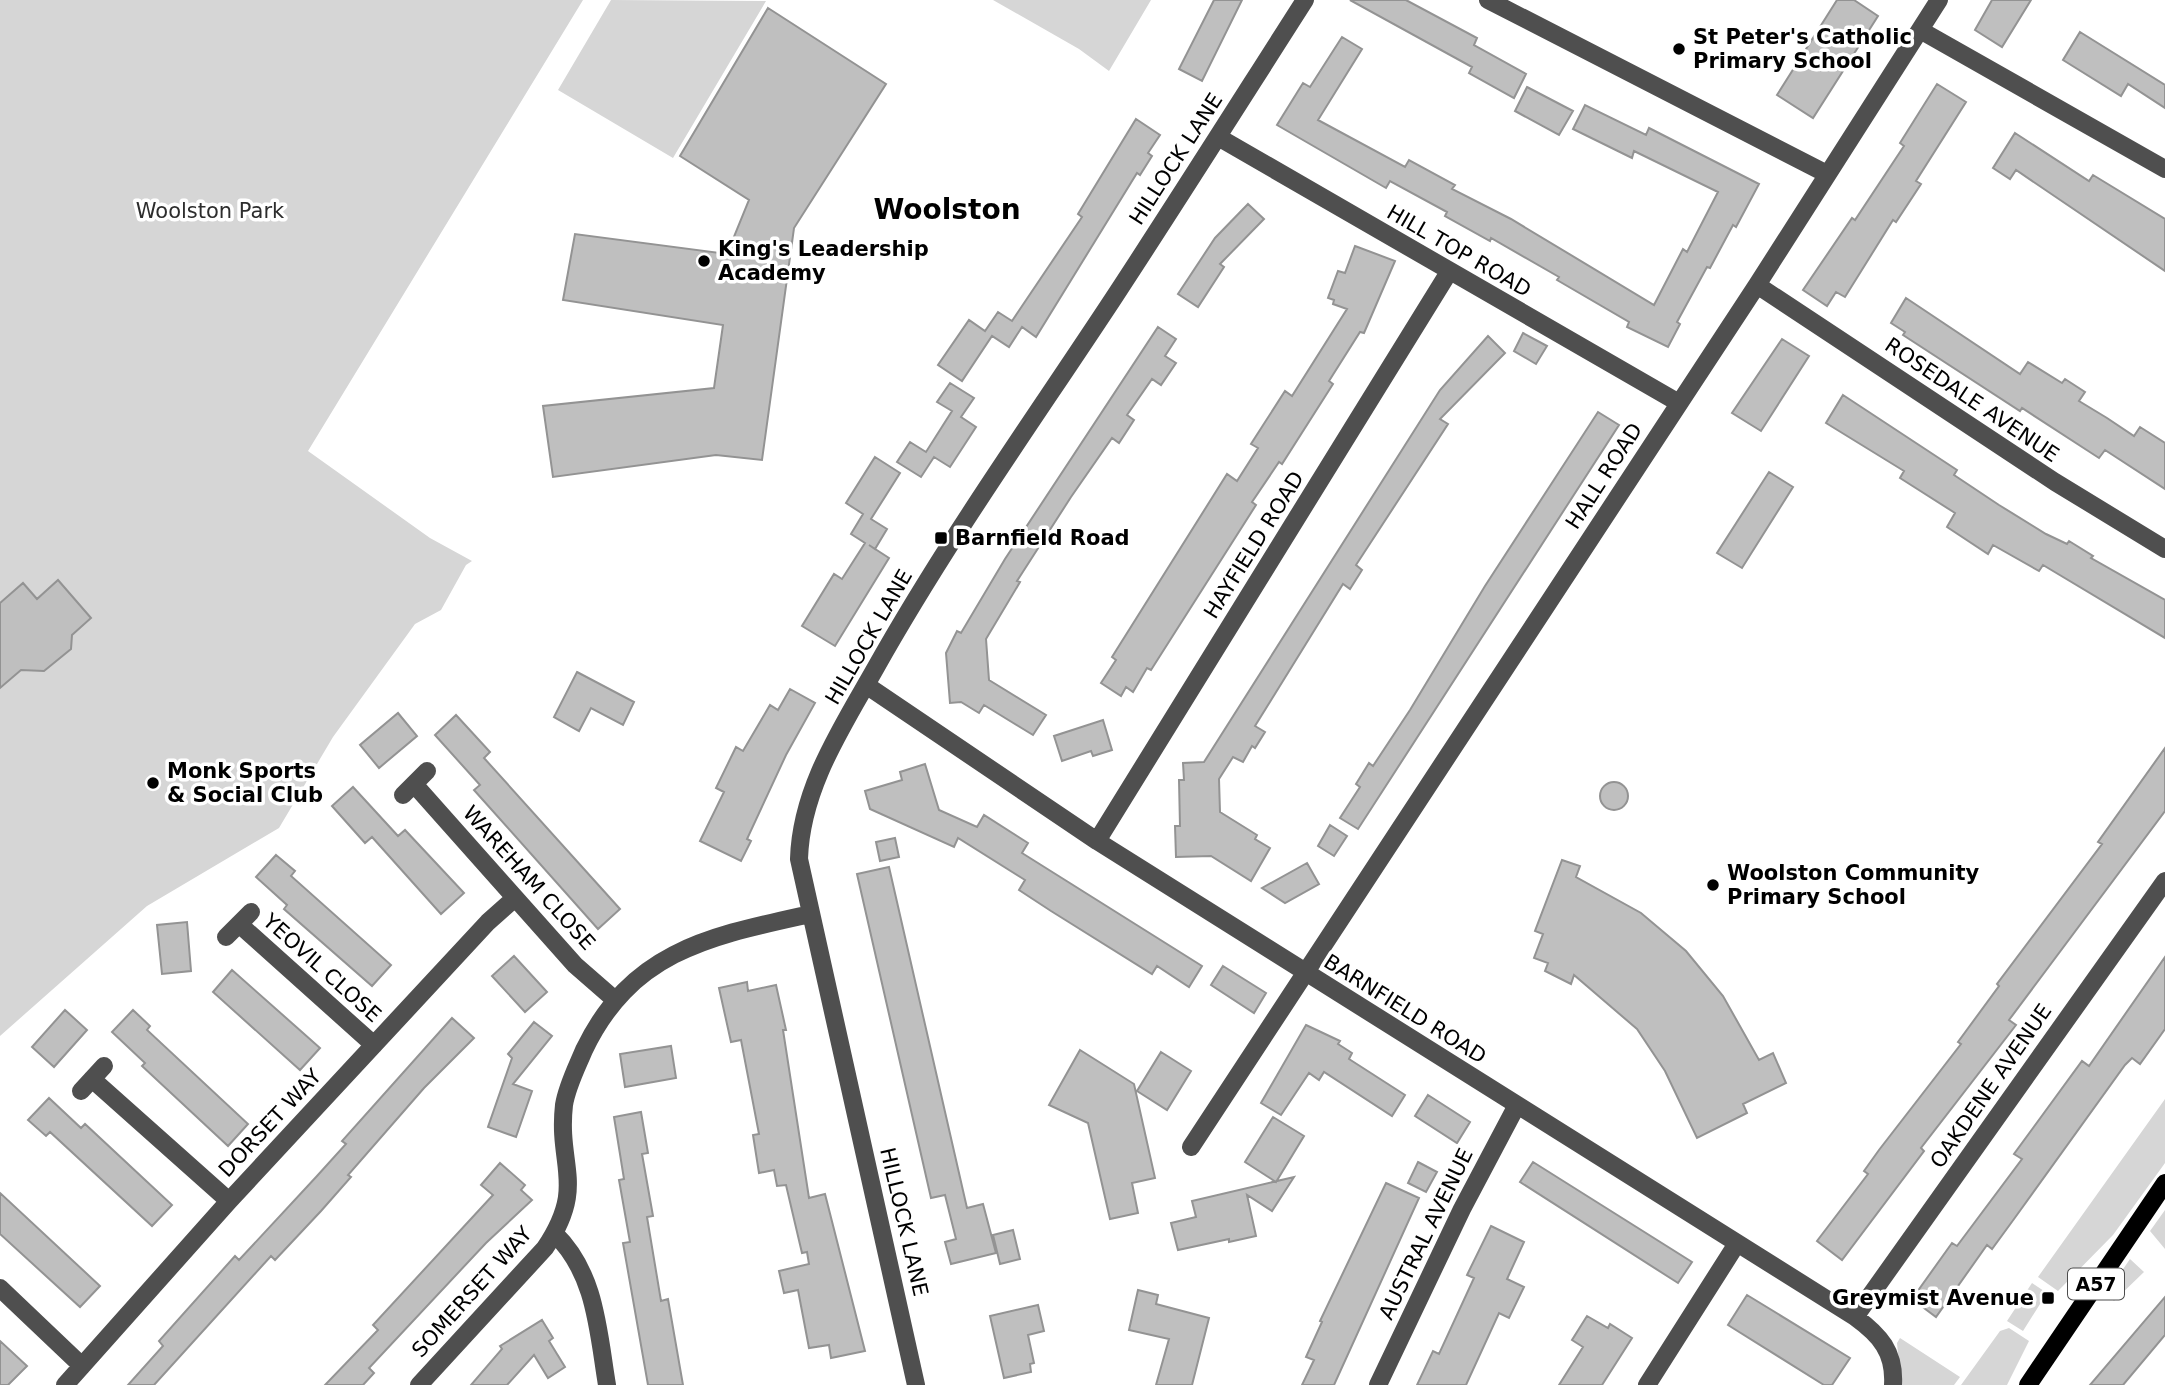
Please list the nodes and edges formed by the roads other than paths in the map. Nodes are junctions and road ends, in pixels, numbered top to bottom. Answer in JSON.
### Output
{"nodes":[{"id":1,"x":1305,"y":0,"type":"edge"},
{"id":2,"x":1488,"y":0,"type":"edge"},
{"id":3,"x":1939,"y":0,"type":"edge"},
{"id":4,"x":1920,"y":30,"type":"junction"},
{"id":5,"x":1217,"y":137,"type":"junction"},
{"id":6,"x":2165,"y":169,"type":"edge"},
{"id":7,"x":1827,"y":174,"type":"junction"},
{"id":8,"x":1449,"y":272,"type":"junction"},
{"id":9,"x":1757,"y":285,"type":"junction"},
{"id":10,"x":1679,"y":403,"type":"junction"},
{"id":11,"x":2165,"y":550,"type":"edge"},
{"id":12,"x":866,"y":685,"type":"junction"},
{"id":13,"x":415,"y":783,"type":"dead end"},
{"id":14,"x":1097,"y":841,"type":"junction"},
{"id":15,"x":2165,"y":881,"type":"edge"},
{"id":16,"x":515,"y":898,"type":"junction"},
{"id":17,"x":810,"y":914,"type":"junction"},
{"id":18,"x":226,"y":937,"type":"dead end"},
{"id":19,"x":1305,"y":974,"type":"junction"},
{"id":20,"x":614,"y":999,"type":"junction"},
{"id":21,"x":374,"y":1045,"type":"junction"},
{"id":22,"x":92,"y":1079,"type":"dead end"},
{"id":23,"x":1517,"y":1105,"type":"junction"},
{"id":24,"x":1191,"y":1147,"type":"dead end"},
{"id":25,"x":2165,"y":1183,"type":"edge"},
{"id":26,"x":229,"y":1201,"type":"junction"},
{"id":27,"x":555,"y":1234,"type":"junction"},
{"id":28,"x":1736,"y":1245,"type":"junction"},
{"id":29,"x":0,"y":1288,"type":"edge"},
{"id":30,"x":1855,"y":1317,"type":"junction"},
{"id":31,"x":82,"y":1366,"type":"junction"},
{"id":32,"x":65,"y":1385,"type":"edge"},
{"id":33,"x":419,"y":1385,"type":"edge"},
{"id":34,"x":607,"y":1385,"type":"edge"},
{"id":35,"x":916,"y":1385,"type":"edge"},
{"id":36,"x":1378,"y":1385,"type":"edge"},
{"id":37,"x":1647,"y":1385,"type":"edge"},
{"id":38,"x":1893,"y":1385,"type":"edge"},
{"id":39,"x":2028,"y":1385,"type":"edge"}],
"edges":[{"from":1,"to":5,"type":"street","name":"HILLOCK LANE"},
{"from":2,"to":7,"type":"street"},
{"from":3,"to":4,"type":"street","name":"HALL ROAD"},
{"from":4,"to":6,"type":"street"},
{"from":4,"to":7,"type":"street","name":"HALL ROAD"},
{"from":5,"to":8,"type":"street","name":"HILL TOP ROAD"},
{"from":5,"to":12,"type":"street","name":"HILLOCK LANE"},
{"from":7,"to":9,"type":"street","name":"HALL ROAD"},
{"from":8,"to":10,"type":"street","name":"HILL TOP ROAD"},
{"from":8,"to":14,"type":"street","name":"HAYFIELD ROAD"},
{"from":9,"to":10,"type":"street","name":"HALL ROAD"},
{"from":9,"to":11,"type":"street","name":"ROSEDALE AVENUE"},
{"from":10,"to":19,"type":"street","name":"HALL ROAD"},
{"from":12,"to":14,"type":"street","name":"BARNFIELD ROAD"},
{"from":12,"to":17,"type":"street","name":"HILLOCK LANE"},
{"from":13,"to":16,"type":"street","name":"WAREHAM CLOSE"},
{"from":14,"to":19,"type":"street","name":"BARNFIELD ROAD"},
{"from":15,"to":30,"type":"street","name":"OAKDENE AVENUE"},
{"from":16,"to":20,"type":"street","name":"WAREHAM CLOSE"},
{"from":16,"to":21,"type":"street","name":"DORSET WAY"},
{"from":17,"to":20,"type":"street","name":"SOMERSET WAY"},
{"from":17,"to":35,"type":"street","name":"HILLOCK LANE"},
{"from":18,"to":21,"type":"street","name":"YEOVIL CLOSE"},
{"from":19,"to":23,"type":"street","name":"BARNFIELD ROAD"},
{"from":19,"to":24,"type":"street","name":"HALL ROAD"},
{"from":20,"to":27,"type":"street","name":"SOMERSET WAY"},
{"from":21,"to":26,"type":"street","name":"DORSET WAY"},
{"from":22,"to":26,"type":"street"},
{"from":23,"to":28,"type":"street","name":"BARNFIELD ROAD"},
{"from":23,"to":36,"type":"street","name":"AUSTRAL AVENUE"},
{"from":25,"to":39,"type":"main road","number":"A57"},
{"from":26,"to":31,"type":"street","name":"DORSET WAY"},
{"from":27,"to":33,"type":"street","name":"SOMERSET WAY"},
{"from":27,"to":34,"type":"street"},
{"from":28,"to":30,"type":"street","name":"BARNFIELD ROAD"},
{"from":28,"to":37,"type":"street"},
{"from":29,"to":31,"type":"street"},
{"from":30,"to":38,"type":"street","name":"BARNFIELD ROAD"},
{"from":31,"to":32,"type":"street","name":"DORSET WAY"}]}
